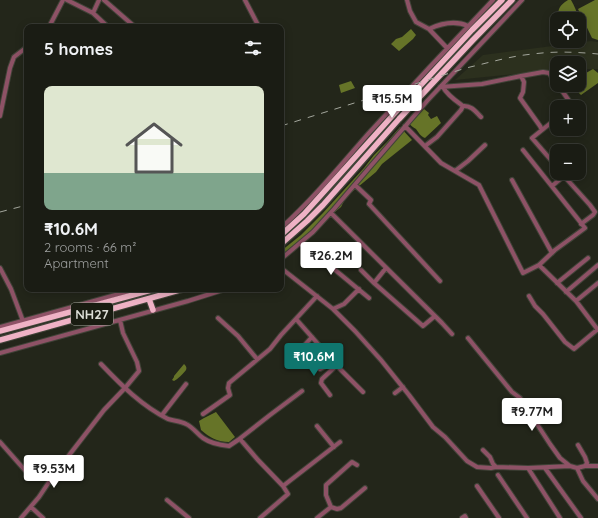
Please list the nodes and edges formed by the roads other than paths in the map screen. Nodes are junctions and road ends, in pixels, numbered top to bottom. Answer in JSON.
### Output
{"nodes":[{"id":1,"x":63,"y":0,"type":"edge"},
{"id":2,"x":67,"y":0,"type":"edge"},
{"id":3,"x":100,"y":0,"type":"edge"},
{"id":4,"x":104,"y":0,"type":"edge"},
{"id":5,"x":245,"y":0,"type":"edge"},
{"id":6,"x":407,"y":0,"type":"edge"},
{"id":7,"x":493,"y":0,"type":"edge"},
{"id":8,"x":502,"y":0,"type":"edge"},
{"id":9,"x":512,"y":0,"type":"edge"},
{"id":10,"x":522,"y":0,"type":"edge"},
{"id":11,"x":94,"y":13,"type":"junction"},
{"id":12,"x":51,"y":24,"type":"edge"},
{"id":13,"x":105,"y":24,"type":"edge"},
{"id":14,"x":132,"y":24,"type":"edge"},
{"id":15,"x":257,"y":24,"type":"edge"},
{"id":16,"x":468,"y":26,"type":"junction"},
{"id":17,"x":429,"y":29,"type":"junction"},
{"id":18,"x":447,"y":48,"type":"junction"},
{"id":19,"x":24,"y":50,"type":"edge"},
{"id":20,"x":550,"y":75,"type":"edge"},
{"id":21,"x":521,"y":76,"type":"junction"},
{"id":22,"x":442,"y":87,"type":"junction"},
{"id":23,"x":2,"y":92,"type":"edge"},
{"id":24,"x":463,"y":106,"type":"junction"},
{"id":25,"x":0,"y":116,"type":"edge"},
{"id":26,"x":481,"y":117,"type":"dead end"},
{"id":27,"x":550,"y":124,"type":"edge"},
{"id":28,"x":405,"y":126,"type":"junction"},
{"id":29,"x":542,"y":130,"type":"junction"},
{"id":30,"x":486,"y":145,"type":"dead end"},
{"id":31,"x":425,"y":146,"type":"junction"},
{"id":32,"x":523,"y":150,"type":"dead end"},
{"id":33,"x":550,"y":159,"type":"edge"},
{"id":34,"x":455,"y":171,"type":"junction"},
{"id":35,"x":512,"y":180,"type":"dead end"},
{"id":36,"x":558,"y":180,"type":"edge"},
{"id":37,"x":568,"y":180,"type":"edge"},
{"id":38,"x":355,"y":185,"type":"junction"},
{"id":39,"x":552,"y":186,"type":"junction"},
{"id":40,"x":331,"y":213,"type":"junction"},
{"id":41,"x":581,"y":224,"type":"junction"},
{"id":42,"x":284,"y":225,"type":"edge"},
{"id":43,"x":284,"y":232,"type":"edge"},
{"id":44,"x":284,"y":241,"type":"edge"},
{"id":45,"x":301,"y":243,"type":"junction"},
{"id":46,"x":552,"y":253,"type":"junction"},
{"id":47,"x":284,"y":257,"type":"edge"},
{"id":48,"x":588,"y":258,"type":"dead end"},
{"id":49,"x":598,"y":264,"type":"edge"},
{"id":50,"x":540,"y":265,"type":"junction"},
{"id":51,"x":0,"y":268,"type":"edge"},
{"id":52,"x":386,"y":268,"type":"junction"},
{"id":53,"x":284,"y":270,"type":"edge"},
{"id":54,"x":361,"y":270,"type":"dead end"},
{"id":55,"x":440,"y":281,"type":"dead end"},
{"id":56,"x":374,"y":283,"type":"junction"},
{"id":57,"x":557,"y":283,"type":"junction"},
{"id":58,"x":598,"y":283,"type":"edge"},
{"id":59,"x":359,"y":289,"type":"junction"},
{"id":60,"x":568,"y":290,"type":"junction"},
{"id":61,"x":126,"y":292,"type":"edge"},
{"id":62,"x":144,"y":292,"type":"edge"},
{"id":63,"x":174,"y":292,"type":"edge"},
{"id":64,"x":216,"y":292,"type":"edge"},
{"id":65,"x":317,"y":296,"type":"junction"},
{"id":66,"x":529,"y":296,"type":"dead end"},
{"id":67,"x":369,"y":298,"type":"dead end"},
{"id":68,"x":149,"y":299,"type":"junction"},
{"id":69,"x":578,"y":300,"type":"junction"},
{"id":70,"x":333,"y":309,"type":"junction"},
{"id":71,"x":153,"y":310,"type":"junction"},
{"id":72,"x":435,"y":316,"type":"junction"},
{"id":73,"x":218,"y":318,"type":"dead end"},
{"id":74,"x":296,"y":319,"type":"junction"},
{"id":75,"x":120,"y":320,"type":"junction"},
{"id":76,"x":23,"y":321,"type":"junction"},
{"id":77,"x":0,"y":327,"type":"edge"},
{"id":78,"x":598,"y":330,"type":"edge"},
{"id":79,"x":0,"y":332,"type":"edge"},
{"id":80,"x":452,"y":334,"type":"dead end"},
{"id":81,"x":312,"y":338,"type":"junction"},
{"id":82,"x":468,"y":338,"type":"dead end"},
{"id":83,"x":0,"y":340,"type":"edge"},
{"id":84,"x":301,"y":349,"type":"dead end"},
{"id":85,"x":0,"y":353,"type":"edge"},
{"id":86,"x":331,"y":358,"type":"junction"},
{"id":87,"x":257,"y":359,"type":"junction"},
{"id":88,"x":101,"y":364,"type":"dead end"},
{"id":89,"x":337,"y":365,"type":"junction"},
{"id":90,"x":320,"y":369,"type":"dead end"},
{"id":91,"x":186,"y":384,"type":"dead end"},
{"id":92,"x":403,"y":387,"type":"junction"},
{"id":93,"x":125,"y":388,"type":"junction"},
{"id":94,"x":302,"y":391,"type":"dead end"},
{"id":95,"x":363,"y":392,"type":"dead end"},
{"id":96,"x":395,"y":392,"type":"dead end"},
{"id":97,"x":330,"y":395,"type":"dead end"},
{"id":98,"x":203,"y":414,"type":"dead end"},
{"id":99,"x":162,"y":415,"type":"junction"},
{"id":100,"x":317,"y":426,"type":"dead end"},
{"id":101,"x":240,"y":439,"type":"junction"},
{"id":102,"x":0,"y":442,"type":"edge"},
{"id":103,"x":340,"y":442,"type":"dead end"},
{"id":104,"x":578,"y":444,"type":"dead end"},
{"id":105,"x":334,"y":447,"type":"junction"},
{"id":106,"x":483,"y":450,"type":"dead end"},
{"id":107,"x":357,"y":465,"type":"dead end"},
{"id":108,"x":570,"y":466,"type":"junction"},
{"id":109,"x":585,"y":466,"type":"junction"},
{"id":110,"x":598,"y":466,"type":"edge"},
{"id":111,"x":496,"y":467,"type":"junction"},
{"id":112,"x":528,"y":468,"type":"junction"},
{"id":113,"x":545,"y":468,"type":"junction"},
{"id":114,"x":576,"y":468,"type":"junction"},
{"id":115,"x":498,"y":474,"type":"dead end"},
{"id":116,"x":30,"y":476,"type":"dead end"},
{"id":117,"x":283,"y":486,"type":"junction"},
{"id":118,"x":477,"y":486,"type":"dead end"},
{"id":119,"x":365,"y":488,"type":"dead end"},
{"id":120,"x":598,"y":499,"type":"edge"},
{"id":121,"x":167,"y":500,"type":"dead end"},
{"id":122,"x":31,"y":507,"type":"junction"},
{"id":123,"x":331,"y":507,"type":"junction"},
{"id":124,"x":21,"y":518,"type":"edge"},
{"id":125,"x":43,"y":518,"type":"edge"},
{"id":126,"x":189,"y":518,"type":"edge"},
{"id":127,"x":260,"y":518,"type":"edge"},
{"id":128,"x":317,"y":518,"type":"edge"},
{"id":129,"x":462,"y":518,"type":"edge"},
{"id":130,"x":466,"y":518,"type":"edge"},
{"id":131,"x":499,"y":518,"type":"edge"},
{"id":132,"x":527,"y":518,"type":"edge"},
{"id":133,"x":560,"y":518,"type":"edge"},
{"id":134,"x":581,"y":518,"type":"edge"}],
"edges":[{"from":1,"to":12,"type":"street"},
{"from":2,"to":11,"type":"street"},
{"from":3,"to":11,"type":"street"},
{"from":4,"to":14,"type":"street"},
{"from":5,"to":15,"type":"street"},
{"from":6,"to":17,"type":"street"},
{"from":7,"to":16,"type":"street"},
{"from":8,"to":43,"type":"highway"},
{"from":9,"to":44,"type":"highway"},
{"from":10,"to":22,"type":"street"},
{"from":11,"to":13,"type":"street"},
{"from":16,"to":17,"type":"street"},
{"from":16,"to":18,"type":"street"},
{"from":17,"to":18,"type":"street"},
{"from":18,"to":42,"type":"street"},
{"from":19,"to":23,"type":"street"},
{"from":20,"to":21,"type":"street"},
{"from":21,"to":22,"type":"street"},
{"from":21,"to":29,"type":"street"},
{"from":22,"to":24,"type":"street"},
{"from":22,"to":28,"type":"street"},
{"from":23,"to":25,"type":"street"},
{"from":24,"to":26,"type":"street"},
{"from":24,"to":31,"type":"street"},
{"from":27,"to":29,"type":"street"},
{"from":28,"to":31,"type":"street"},
{"from":28,"to":38,"type":"street"},
{"from":29,"to":33,"type":"street"},
{"from":30,"to":34,"type":"street"},
{"from":31,"to":34,"type":"street"},
{"from":32,"to":39,"type":"street"},
{"from":34,"to":50,"type":"street"},
{"from":35,"to":46,"type":"street"},
{"from":36,"to":39,"type":"street"},
{"from":37,"to":41,"type":"street"},
{"from":38,"to":40,"type":"street"},
{"from":38,"to":55,"type":"street"},
{"from":39,"to":41,"type":"street"},
{"from":40,"to":45,"type":"street"},
{"from":40,"to":52,"type":"street"},
{"from":41,"to":46,"type":"street"},
{"from":45,"to":47,"type":"street"},
{"from":45,"to":59,"type":"street"},
{"from":46,"to":50,"type":"street"},
{"from":48,"to":57,"type":"street"},
{"from":49,"to":60,"type":"street"},
{"from":50,"to":57,"type":"street"},
{"from":51,"to":76,"type":"street"},
{"from":52,"to":56,"type":"street"},
{"from":52,"to":72,"type":"street"},
{"from":53,"to":65,"type":"street"},
{"from":54,"to":56,"type":"street"},
{"from":56,"to":72,"type":"street"},
{"from":57,"to":60,"type":"street"},
{"from":58,"to":69,"type":"street"},
{"from":59,"to":67,"type":"street"},
{"from":59,"to":70,"type":"street"},
{"from":60,"to":69,"type":"street"},
{"from":61,"to":76,"type":"street"},
{"from":62,"to":79,"type":"highway","number":"NH27"},
{"from":63,"to":68,"type":"highway","number":"NH27"},
{"from":64,"to":71,"type":"street"},
{"from":65,"to":70,"type":"street"},
{"from":65,"to":74,"type":"street"},
{"from":66,"to":78,"type":"street"},
{"from":68,"to":71,"type":"highway"},
{"from":68,"to":83,"type":"highway","number":"NH27"},
{"from":69,"to":78,"type":"street"},
{"from":70,"to":92,"type":"street"},
{"from":71,"to":75,"type":"street"},
{"from":72,"to":80,"type":"street"},
{"from":73,"to":87,"type":"street"},
{"from":74,"to":81,"type":"street"},
{"from":74,"to":87,"type":"street"},
{"from":75,"to":85,"type":"street"},
{"from":75,"to":93,"type":"street"},
{"from":76,"to":77,"type":"street"},
{"from":81,"to":84,"type":"street"},
{"from":81,"to":86,"type":"street"},
{"from":82,"to":108,"type":"street"},
{"from":86,"to":89,"type":"street"},
{"from":86,"to":90,"type":"street"},
{"from":87,"to":98,"type":"street"},
{"from":88,"to":93,"type":"street"},
{"from":89,"to":95,"type":"street"},
{"from":89,"to":97,"type":"street"},
{"from":91,"to":99,"type":"street"},
{"from":92,"to":96,"type":"street"},
{"from":92,"to":111,"type":"street"},
{"from":93,"to":99,"type":"street"},
{"from":93,"to":122,"type":"street"},
{"from":94,"to":101,"type":"street"},
{"from":99,"to":101,"type":"street"},
{"from":100,"to":105,"type":"street"},
{"from":101,"to":117,"type":"street"},
{"from":102,"to":116,"type":"street"},
{"from":103,"to":105,"type":"street"},
{"from":104,"to":109,"type":"street"},
{"from":105,"to":117,"type":"street"},
{"from":106,"to":111,"type":"street"},
{"from":107,"to":123,"type":"street"},
{"from":108,"to":113,"type":"street"},
{"from":108,"to":114,"type":"street"},
{"from":109,"to":110,"type":"street"},
{"from":109,"to":114,"type":"street"},
{"from":111,"to":112,"type":"street"},
{"from":112,"to":113,"type":"street"},
{"from":112,"to":133,"type":"street"},
{"from":113,"to":134,"type":"street"},
{"from":114,"to":120,"type":"street"},
{"from":115,"to":132,"type":"street"},
{"from":117,"to":127,"type":"street"},
{"from":118,"to":131,"type":"street"},
{"from":119,"to":123,"type":"street"},
{"from":121,"to":126,"type":"street"},
{"from":122,"to":124,"type":"street"},
{"from":122,"to":125,"type":"street"},
{"from":123,"to":128,"type":"street"},
{"from":129,"to":130,"type":"street"}]}
